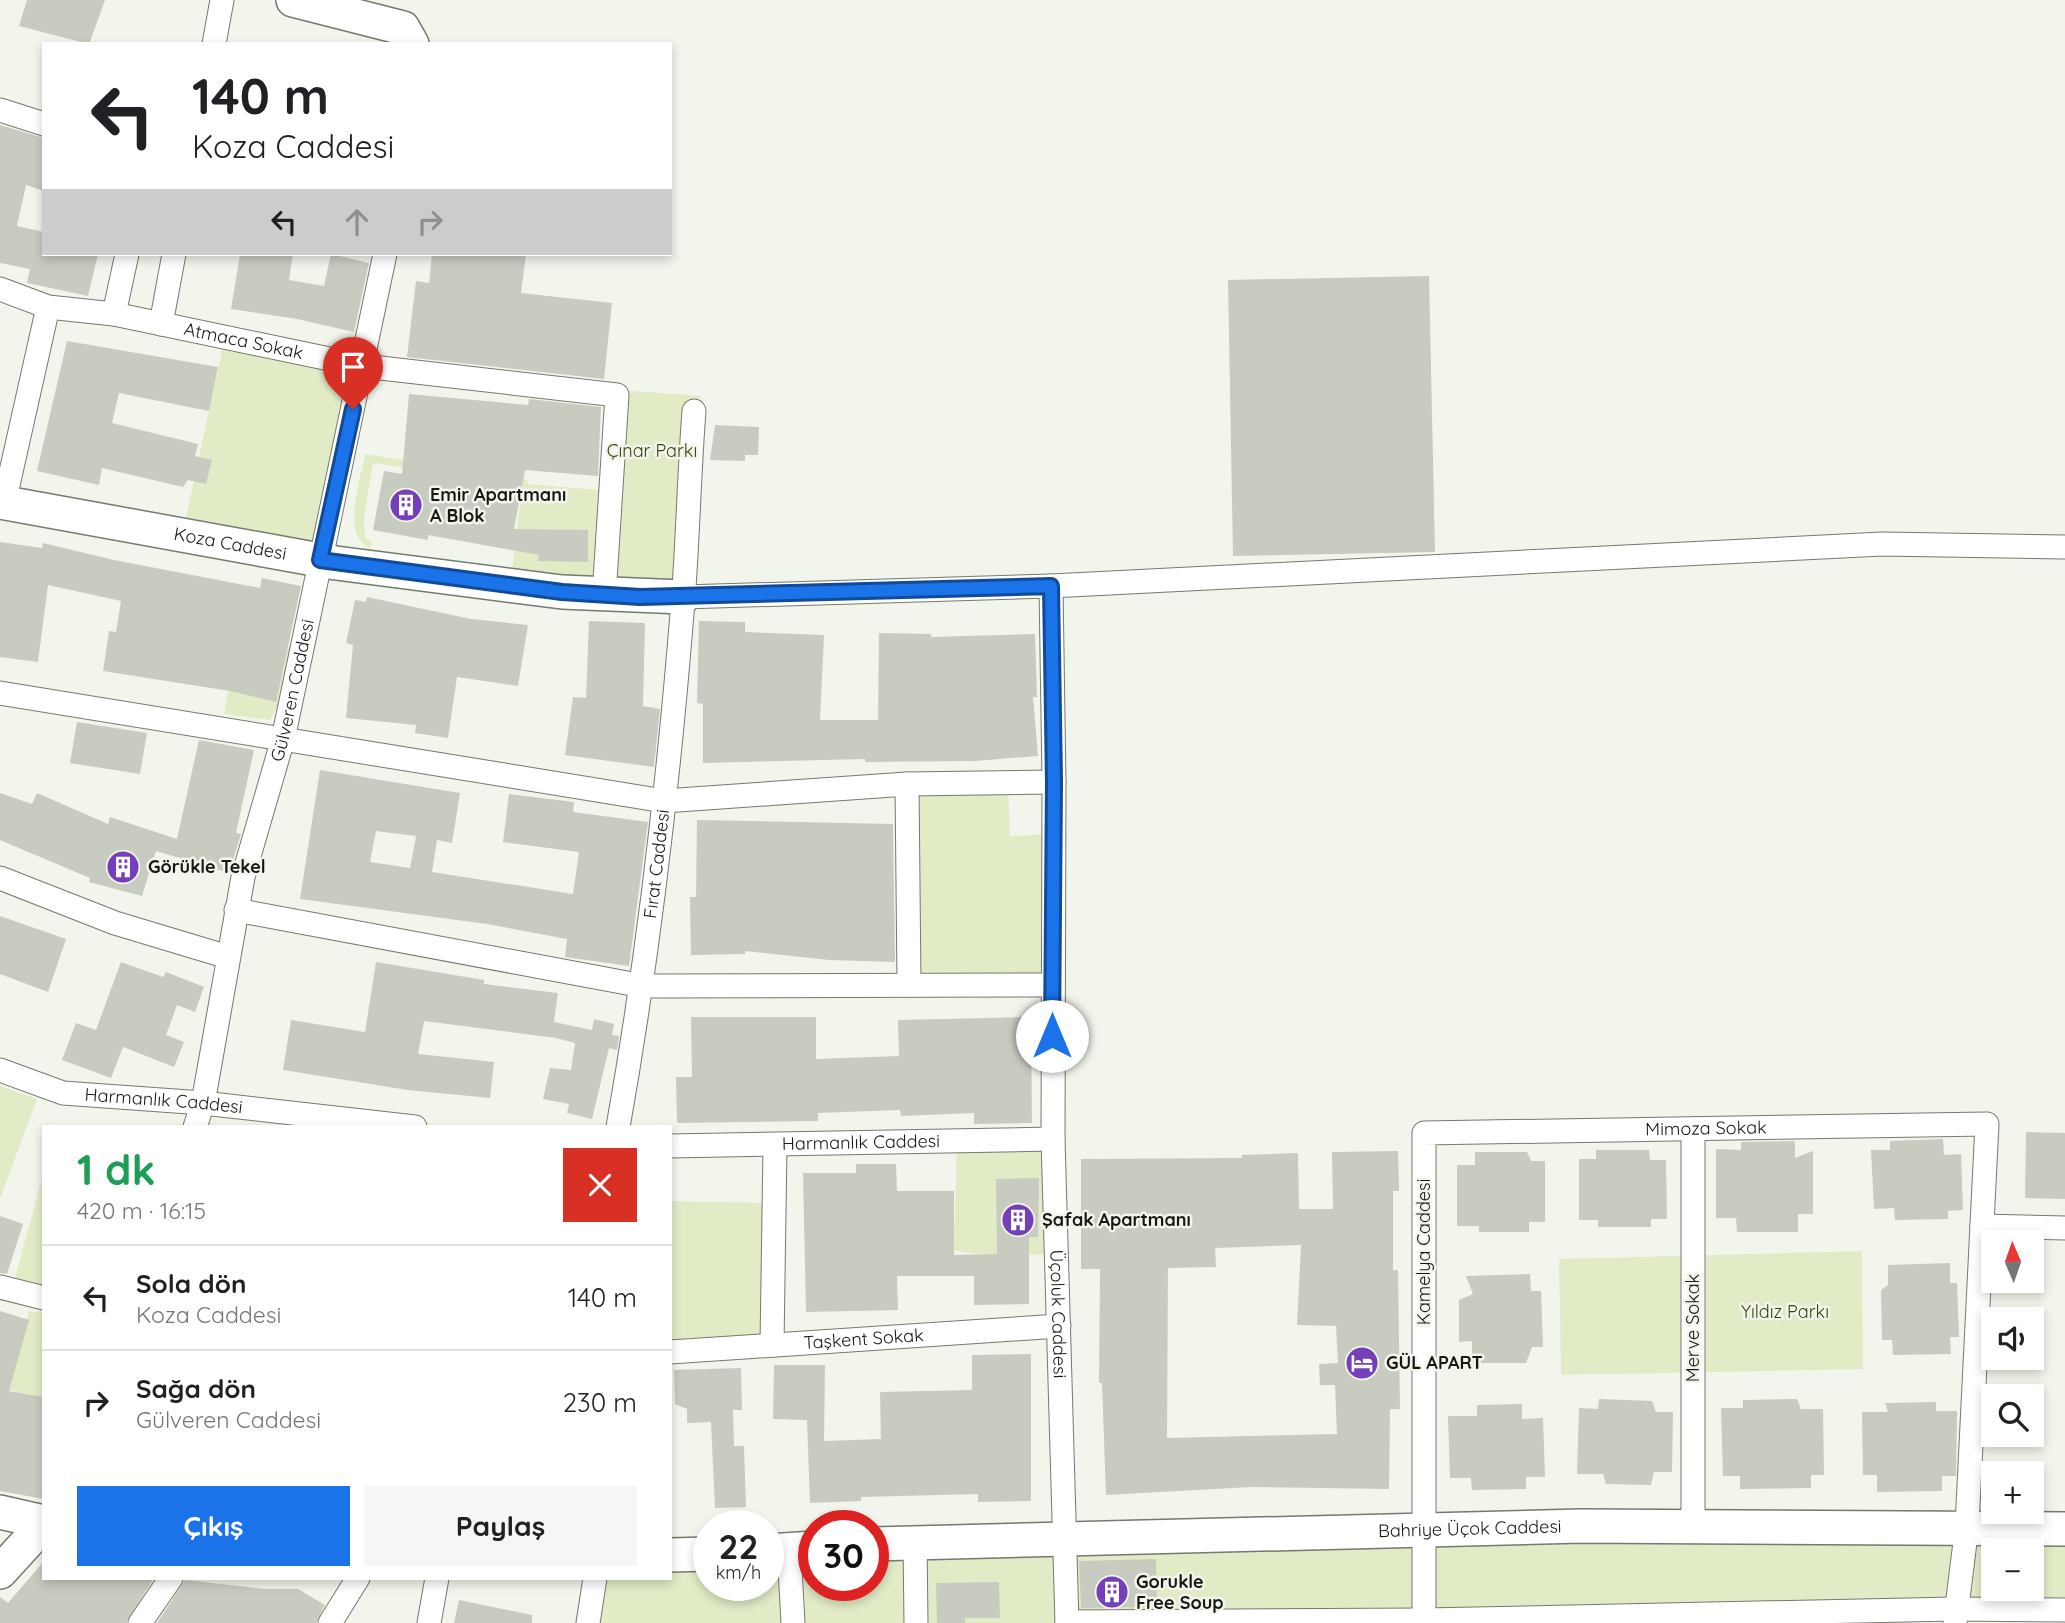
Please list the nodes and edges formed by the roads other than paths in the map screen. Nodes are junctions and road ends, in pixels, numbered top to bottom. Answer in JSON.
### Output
{"nodes":[{"id":1,"x":222,"y":0,"type":"edge"},
{"id":2,"x":293,"y":0,"type":"edge"},
{"id":3,"x":214,"y":42,"type":"edge"},
{"id":4,"x":411,"y":42,"type":"edge"},
{"id":5,"x":0,"y":110,"type":"edge"},
{"id":6,"x":42,"y":123,"type":"edge"},
{"id":7,"x":127,"y":256,"type":"edge"},
{"id":8,"x":174,"y":256,"type":"edge"},
{"id":9,"x":385,"y":256,"type":"edge"},
{"id":10,"x":0,"y":289,"type":"edge"},
{"id":11,"x":48,"y":307,"type":"junction"},
{"id":12,"x":114,"y":314,"type":"junction"},
{"id":13,"x":161,"y":324,"type":"junction"},
{"id":14,"x":363,"y":366,"type":"junction"},
{"id":15,"x":694,"y":411,"type":"dead end"},
{"id":16,"x":2,"y":502,"type":"edge"},
{"id":17,"x":2065,"y":547,"type":"edge"},
{"id":18,"x":320,"y":560,"type":"junction"},
{"id":19,"x":1051,"y":586,"type":"junction"},
{"id":20,"x":604,"y":596,"type":"junction"},
{"id":21,"x":683,"y":597,"type":"junction"},
{"id":22,"x":0,"y":693,"type":"edge"},
{"id":23,"x":283,"y":739,"type":"junction"},
{"id":24,"x":1054,"y":782,"type":"junction"},
{"id":25,"x":907,"y":784,"type":"junction"},
{"id":26,"x":664,"y":801,"type":"junction"},
{"id":27,"x":0,"y":878,"type":"edge"},
{"id":28,"x":236,"y":910,"type":"junction"},
{"id":29,"x":228,"y":957,"type":"junction"},
{"id":30,"x":909,"y":985,"type":"junction"},
{"id":31,"x":1052,"y":985,"type":"junction"},
{"id":32,"x":643,"y":986,"type":"junction"},
{"id":33,"x":0,"y":1070,"type":"edge"},
{"id":34,"x":202,"y":1103,"type":"junction"},
{"id":35,"x":196,"y":1125,"type":"edge"},
{"id":36,"x":397,"y":1125,"type":"edge"},
{"id":37,"x":618,"y":1125,"type":"edge"},
{"id":38,"x":1693,"y":1129,"type":"junction"},
{"id":39,"x":1424,"y":1133,"type":"joint"},
{"id":40,"x":1053,"y":1139,"type":"junction"},
{"id":41,"x":672,"y":1146,"type":"edge"},
{"id":42,"x":775,"y":1146,"type":"junction"},
{"id":43,"x":1982,"y":1226,"type":"junction"},
{"id":44,"x":2065,"y":1228,"type":"edge"},
{"id":45,"x":0,"y":1286,"type":"edge"},
{"id":46,"x":42,"y":1297,"type":"edge"},
{"id":47,"x":1059,"y":1325,"type":"junction"},
{"id":48,"x":772,"y":1345,"type":"junction"},
{"id":49,"x":672,"y":1352,"type":"edge"},
{"id":50,"x":0,"y":1512,"type":"edge"},
{"id":51,"x":42,"y":1522,"type":"edge"},
{"id":52,"x":42,"y":1525,"type":"edge"},
{"id":53,"x":1693,"y":1526,"type":"junction"},
{"id":54,"x":1967,"y":1526,"type":"junction"},
{"id":55,"x":1424,"y":1529,"type":"junction"},
{"id":56,"x":2065,"y":1529,"type":"edge"},
{"id":57,"x":1066,"y":1539,"type":"junction"},
{"id":58,"x":915,"y":1540,"type":"junction"},
{"id":59,"x":889,"y":1542,"type":"edge"},
{"id":60,"x":790,"y":1550,"type":"edge"},
{"id":61,"x":693,"y":1554,"type":"edge"},
{"id":62,"x":672,"y":1555,"type":"edge"},
{"id":63,"x":0,"y":1572,"type":"edge"},
{"id":64,"x":170,"y":1580,"type":"edge"},
{"id":65,"x":357,"y":1580,"type":"edge"},
{"id":66,"x":437,"y":1580,"type":"edge"},
{"id":67,"x":595,"y":1580,"type":"edge"},
{"id":68,"x":2065,"y":1610,"type":"edge"},
{"id":69,"x":1955,"y":1616,"type":"edge"},
{"id":70,"x":1067,"y":1622,"type":"edge"},
{"id":71,"x":1424,"y":1622,"type":"edge"},
{"id":72,"x":140,"y":1623,"type":"edge"},
{"id":73,"x":330,"y":1623,"type":"edge"},
{"id":74,"x":429,"y":1623,"type":"edge"},
{"id":75,"x":587,"y":1623,"type":"edge"},
{"id":76,"x":793,"y":1623,"type":"edge"},
{"id":77,"x":916,"y":1623,"type":"edge"}],
"edges":[{"from":1,"to":3,"type":"street"},
{"from":2,"to":4,"type":"main road"},
{"from":5,"to":6,"type":"street"},
{"from":7,"to":12,"type":"street"},
{"from":8,"to":13,"type":"street"},
{"from":9,"to":14,"type":"street","name":"Gülveren Caddesi"},
{"from":10,"to":11,"type":"street","name":"Atmaca Sokak"},
{"from":11,"to":12,"type":"street","name":"Atmaca Sokak"},
{"from":11,"to":16,"type":"street"},
{"from":12,"to":13,"type":"street","name":"Atmaca Sokak"},
{"from":13,"to":14,"type":"street","name":"Atmaca Sokak"},
{"from":14,"to":18,"type":"street","name":"Gülveren Caddesi"},
{"from":14,"to":20,"type":"street","name":"Atmaca Sokak"},
{"from":15,"to":21,"type":"street","name":"Fırat Caddesi"},
{"from":16,"to":18,"type":"main road","name":"Koza Caddesi"},
{"from":17,"to":19,"type":"street","name":"Koza Caddesi"},
{"from":18,"to":20,"type":"main road","name":"Koza Caddesi"},
{"from":18,"to":23,"type":"street","name":"Gülveren Caddesi"},
{"from":19,"to":21,"type":"street","name":"Koza Caddesi"},
{"from":19,"to":24,"type":"street","name":"Üçoluk Caddesi"},
{"from":20,"to":21,"type":"main road","name":"Koza Caddesi"},
{"from":21,"to":26,"type":"street","name":"Fırat Caddesi"},
{"from":22,"to":23,"type":"street"},
{"from":23,"to":26,"type":"street"},
{"from":23,"to":28,"type":"street","name":"Gülveren Caddesi"},
{"from":24,"to":25,"type":"street"},
{"from":24,"to":31,"type":"street","name":"Üçoluk Caddesi"},
{"from":25,"to":26,"type":"street"},
{"from":25,"to":30,"type":"street"},
{"from":26,"to":32,"type":"street","name":"Fırat Caddesi"},
{"from":27,"to":29,"type":"street"},
{"from":28,"to":29,"type":"street","name":"Gülveren Caddesi"},
{"from":28,"to":32,"type":"street"},
{"from":29,"to":34,"type":"street","name":"Gülveren Caddesi"},
{"from":30,"to":31,"type":"street"},
{"from":30,"to":32,"type":"street"},
{"from":31,"to":40,"type":"street","name":"Üçoluk Caddesi"},
{"from":32,"to":37,"type":"street","name":"Fırat Caddesi"},
{"from":33,"to":34,"type":"street","name":"Harmanlık Caddesi"},
{"from":34,"to":35,"type":"street","name":"Gülveren Caddesi"},
{"from":34,"to":36,"type":"street","name":"Harmanlık Caddesi"},
{"from":38,"to":39,"type":"street","name":"Mimoza Sokak"},
{"from":38,"to":43,"type":"street","name":"Mimoza Sokak"},
{"from":38,"to":53,"type":"street","name":"Merve Sokak"},
{"from":39,"to":55,"type":"street","name":"Kamelya Caddesi"},
{"from":40,"to":42,"type":"street","name":"Harmanlık Caddesi"},
{"from":40,"to":47,"type":"street","name":"Üçoluk Caddesi"},
{"from":41,"to":42,"type":"street","name":"Harmanlık Caddesi"},
{"from":42,"to":48,"type":"street"},
{"from":43,"to":44,"type":"street"},
{"from":43,"to":54,"type":"street"},
{"from":45,"to":46,"type":"street"},
{"from":47,"to":48,"type":"street","name":"Taşkent Sokak"},
{"from":47,"to":57,"type":"street","name":"Üçoluk Caddesi"},
{"from":48,"to":49,"type":"street","name":"Taşkent Sokak"},
{"from":50,"to":51,"type":"main road"},
{"from":52,"to":63,"type":"main road"},
{"from":53,"to":54,"type":"main road","name":"Bahriye Üçok Caddesi"},
{"from":53,"to":55,"type":"main road","name":"Bahriye Üçok Caddesi"},
{"from":54,"to":56,"type":"main road","name":"Bahriye Üçok Caddesi"},
{"from":54,"to":69,"type":"street"},
{"from":55,"to":57,"type":"main road","name":"Bahriye Üçok Caddesi"},
{"from":55,"to":71,"type":"street","name":"Kamelya Caddesi"},
{"from":57,"to":58,"type":"main road","name":"Bahriye Üçok Caddesi"},
{"from":57,"to":70,"type":"street","name":"Üçoluk Caddesi"},
{"from":58,"to":59,"type":"main road","name":"Bahriye Üçok Caddesi"},
{"from":58,"to":77,"type":"street"},
{"from":60,"to":76,"type":"street"},
{"from":61,"to":62,"type":"main road"},
{"from":64,"to":72,"type":"street"},
{"from":65,"to":73,"type":"street"},
{"from":66,"to":74,"type":"street"},
{"from":67,"to":75,"type":"street"},
{"from":68,"to":69,"type":"street"},
{"from":69,"to":71,"type":"street"},
{"from":70,"to":71,"type":"street"}]}
